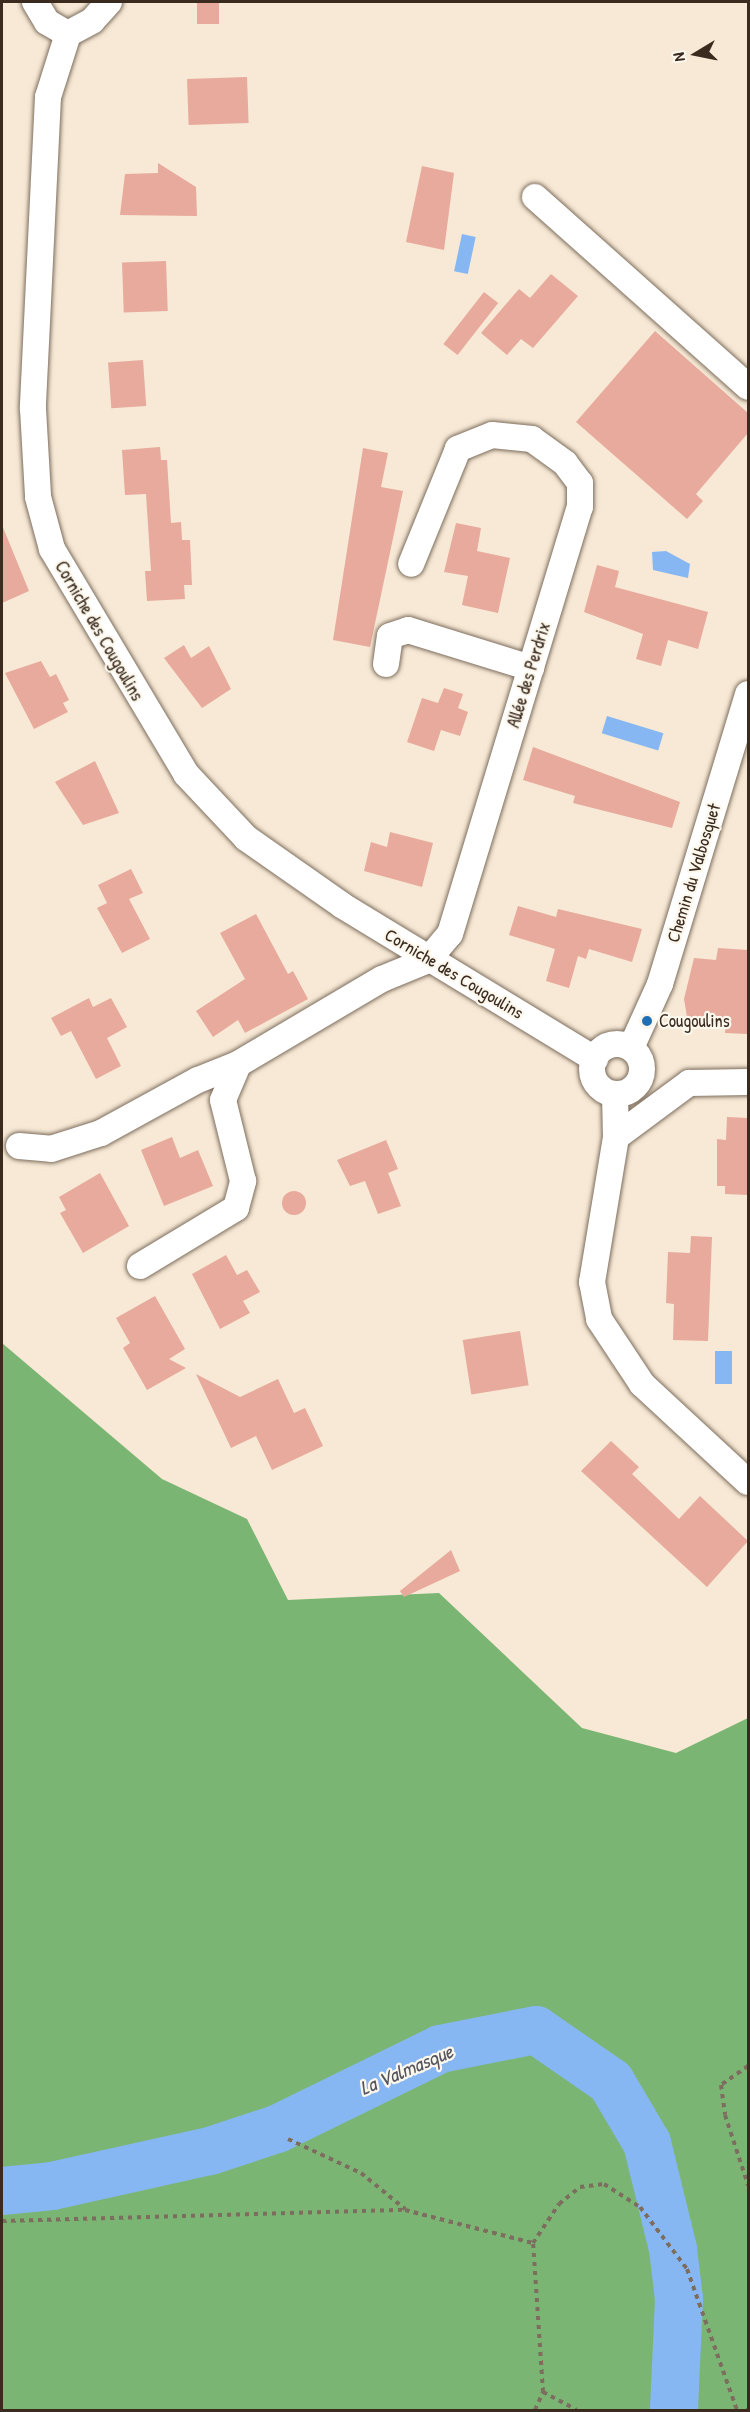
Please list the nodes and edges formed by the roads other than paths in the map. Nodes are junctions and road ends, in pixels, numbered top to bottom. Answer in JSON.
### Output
{"nodes":[{"id":1,"x":35,"y":2,"type":"edge"},
{"id":2,"x":109,"y":2,"type":"edge"},
{"id":3,"x":68,"y":34,"type":"junction"},
{"id":4,"x":535,"y":197,"type":"dead end"},
{"id":5,"x":748,"y":387,"type":"edge"},
{"id":6,"x":411,"y":564,"type":"dead end"},
{"id":7,"x":386,"y":664,"type":"dead end"},
{"id":8,"x":531,"y":668,"type":"junction"},
{"id":9,"x":748,"y":694,"type":"edge"},
{"id":10,"x":741,"y":751,"type":"edge"},
{"id":11,"x":428,"y":960,"type":"junction"},
{"id":12,"x":632,"y":1048,"type":"junction"},
{"id":13,"x":595,"y":1059,"type":"junction"},
{"id":14,"x":238,"y":1064,"type":"junction"},
{"id":15,"x":748,"y":1082,"type":"edge"},
{"id":16,"x":615,"y":1094,"type":"junction"},
{"id":17,"x":616,"y":1137,"type":"junction"},
{"id":18,"x":19,"y":1146,"type":"dead end"},
{"id":19,"x":140,"y":1266,"type":"dead end"},
{"id":20,"x":748,"y":1482,"type":"edge"}],
"edges":[{"from":1,"to":3,"type":"street"},
{"from":2,"to":3,"type":"street"},
{"from":3,"to":11,"type":"street","name":"Corniche des Cougoulins"},
{"from":4,"to":5,"type":"street"},
{"from":6,"to":8,"type":"street","name":"Allée des Perdrix"},
{"from":7,"to":8,"type":"street"},
{"from":8,"to":11,"type":"street","name":"Allée des Perdrix"},
{"from":9,"to":10,"type":"street","name":"Chemin du Valbosquet"},
{"from":10,"to":12,"type":"street","name":"Chemin du Valbosquet"},
{"from":11,"to":13,"type":"street","name":"Corniche des Cougoulins"},
{"from":11,"to":14,"type":"street"},
{"from":12,"to":13,"type":"street"},
{"from":12,"to":16,"type":"street"},
{"from":13,"to":16,"type":"street"},
{"from":14,"to":18,"type":"street"},
{"from":14,"to":19,"type":"street"},
{"from":15,"to":17,"type":"street"},
{"from":16,"to":17,"type":"street"},
{"from":17,"to":20,"type":"street"}]}
